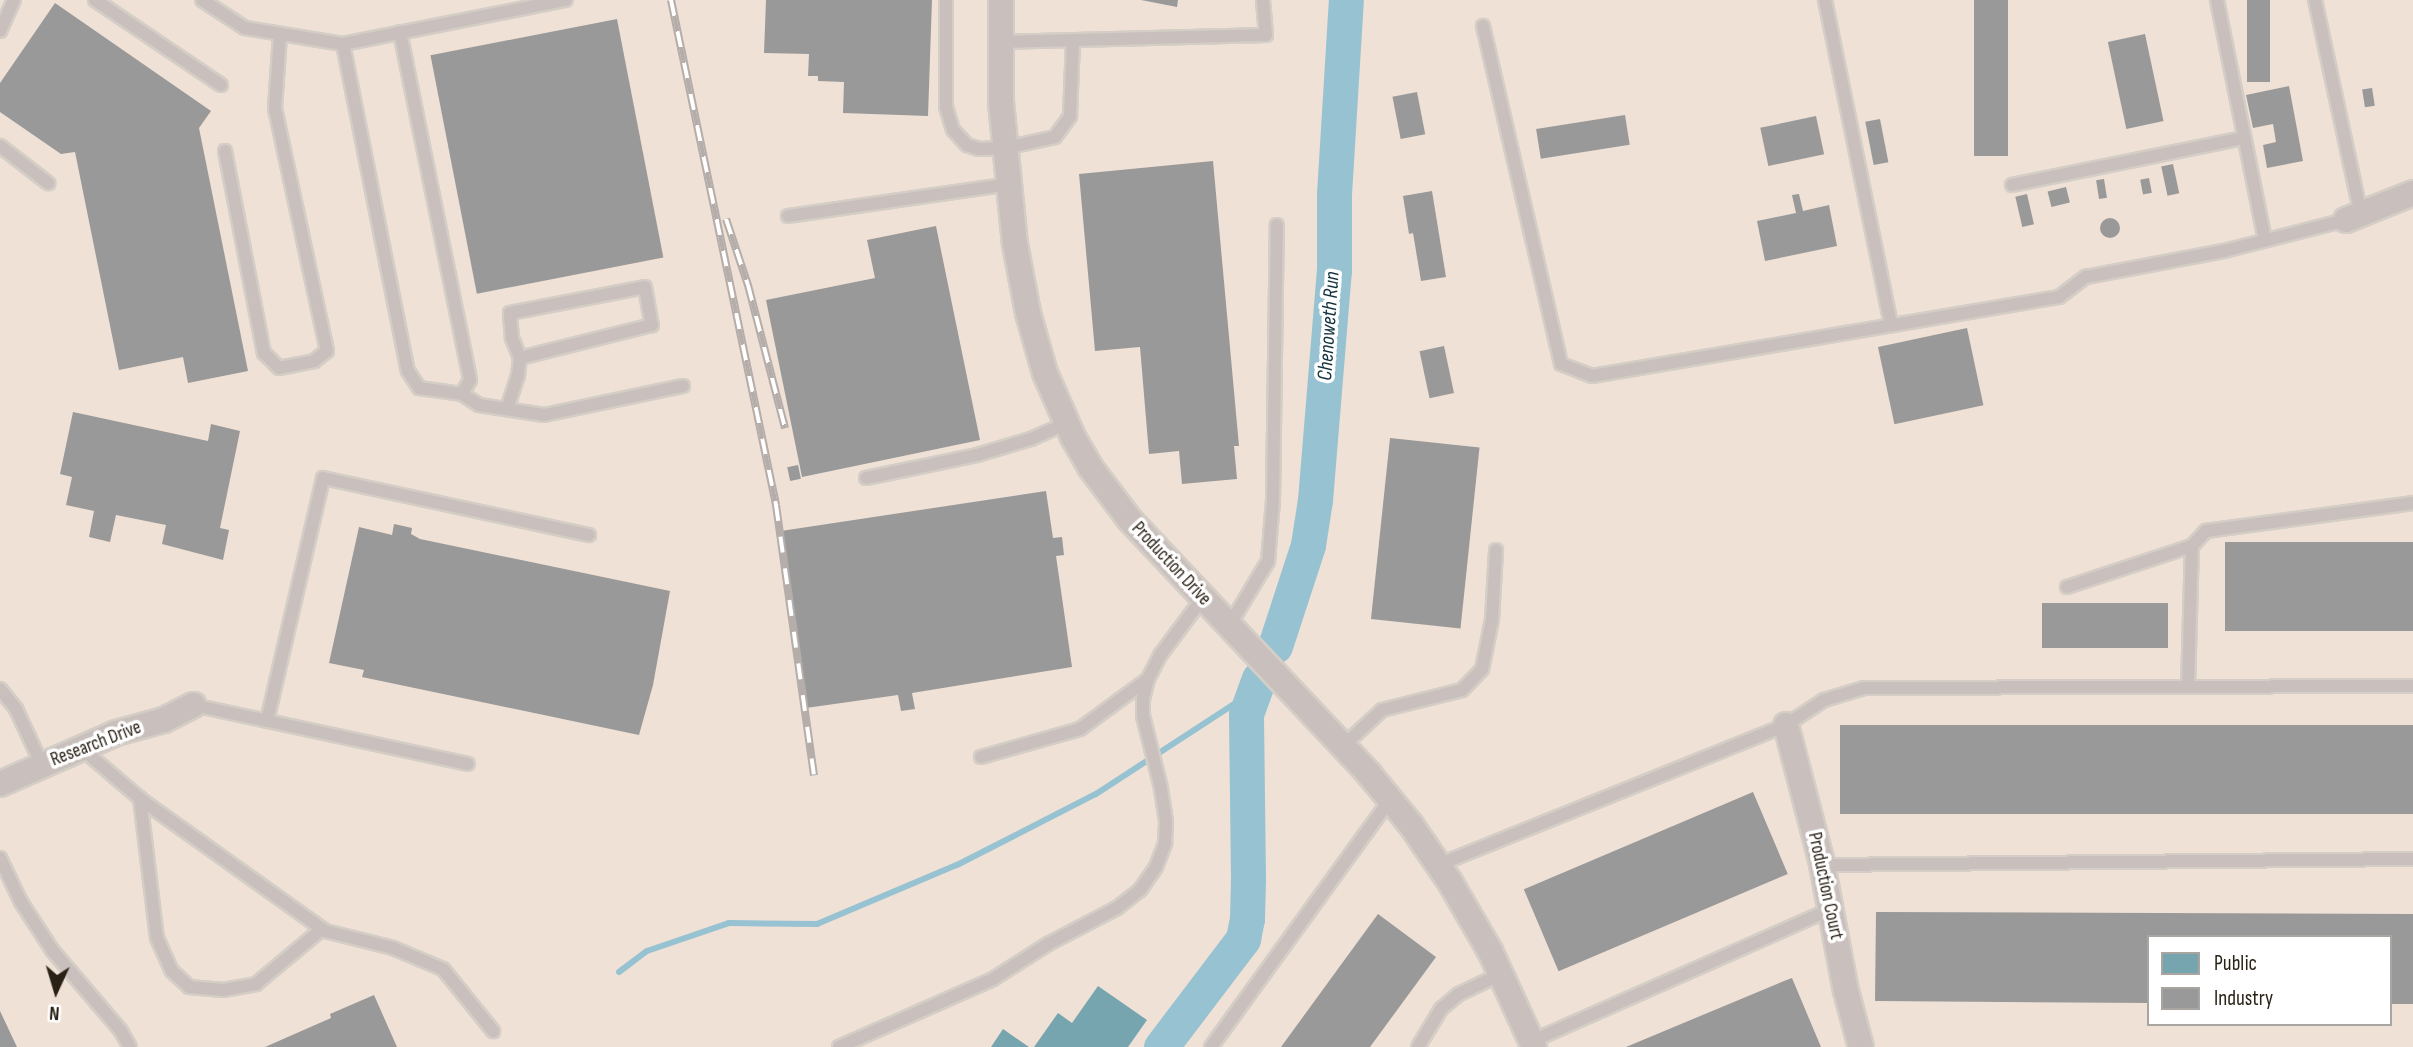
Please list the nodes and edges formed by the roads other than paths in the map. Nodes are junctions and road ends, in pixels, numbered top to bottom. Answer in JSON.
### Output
{"nodes":[{"id":1,"x":14,"y":0,"type":"edge"},
{"id":2,"x":95,"y":0,"type":"edge"},
{"id":3,"x":202,"y":0,"type":"edge"},
{"id":4,"x":566,"y":0,"type":"edge"},
{"id":5,"x":946,"y":0,"type":"edge"},
{"id":6,"x":1001,"y":0,"type":"edge"},
{"id":7,"x":1263,"y":0,"type":"edge"},
{"id":8,"x":1825,"y":0,"type":"edge"},
{"id":9,"x":2217,"y":0,"type":"edge"},
{"id":10,"x":2315,"y":0,"type":"edge"},
{"id":11,"x":1483,"y":26,"type":"dead end"},
{"id":12,"x":0,"y":30,"type":"edge"},
{"id":13,"x":400,"y":32,"type":"junction"},
{"id":14,"x":281,"y":34,"type":"junction"},
{"id":15,"x":1073,"y":40,"type":"junction"},
{"id":16,"x":999,"y":42,"type":"junction"},
{"id":17,"x":343,"y":44,"type":"junction"},
{"id":18,"x":221,"y":85,"type":"dead end"},
{"id":19,"x":2245,"y":138,"type":"junction"},
{"id":20,"x":0,"y":146,"type":"edge"},
{"id":21,"x":1005,"y":148,"type":"junction"},
{"id":22,"x":225,"y":151,"type":"dead end"},
{"id":23,"x":48,"y":183,"type":"dead end"},
{"id":24,"x":1009,"y":184,"type":"junction"},
{"id":25,"x":2012,"y":185,"type":"dead end"},
{"id":26,"x":2413,"y":193,"type":"edge"},
{"id":27,"x":788,"y":216,"type":"dead end"},
{"id":28,"x":2353,"y":217,"type":"junction"},
{"id":29,"x":1277,"y":225,"type":"dead end"},
{"id":30,"x":2265,"y":240,"type":"junction"},
{"id":31,"x":1891,"y":326,"type":"junction"},
{"id":32,"x":520,"y":358,"type":"junction"},
{"id":33,"x":684,"y":386,"type":"dead end"},
{"id":34,"x":462,"y":394,"type":"junction"},
{"id":35,"x":507,"y":409,"type":"junction"},
{"id":36,"x":1067,"y":423,"type":"junction"},
{"id":37,"x":866,"y":478,"type":"dead end"},
{"id":38,"x":2413,"y":503,"type":"edge"},
{"id":39,"x":589,"y":535,"type":"dead end"},
{"id":40,"x":2192,"y":547,"type":"junction"},
{"id":41,"x":1496,"y":550,"type":"dead end"},
{"id":42,"x":2067,"y":587,"type":"dead end"},
{"id":43,"x":1202,"y":598,"type":"junction"},
{"id":44,"x":1229,"y":626,"type":"junction"},
{"id":45,"x":1148,"y":679,"type":"junction"},
{"id":46,"x":2413,"y":686,"type":"edge"},
{"id":47,"x":2188,"y":687,"type":"junction"},
{"id":48,"x":0,"y":689,"type":"edge"},
{"id":49,"x":193,"y":705,"type":"joint"},
{"id":50,"x":267,"y":721,"type":"junction"},
{"id":51,"x":1786,"y":725,"type":"junction"},
{"id":52,"x":1343,"y":746,"type":"junction"},
{"id":53,"x":81,"y":748,"type":"junction"},
{"id":54,"x":981,"y":757,"type":"dead end"},
{"id":55,"x":468,"y":764,"type":"dead end"},
{"id":56,"x":42,"y":765,"type":"junction"},
{"id":57,"x":0,"y":784,"type":"edge"},
{"id":58,"x":140,"y":798,"type":"junction"},
{"id":59,"x":1390,"y":800,"type":"junction"},
{"id":60,"x":0,"y":858,"type":"edge"},
{"id":61,"x":2413,"y":859,"type":"edge"},
{"id":62,"x":1438,"y":865,"type":"junction"},
{"id":63,"x":1822,"y":865,"type":"junction"},
{"id":64,"x":1830,"y":909,"type":"junction"},
{"id":65,"x":322,"y":929,"type":"junction"},
{"id":66,"x":1501,"y":974,"type":"junction"},
{"id":67,"x":493,"y":1031,"type":"dead end"},
{"id":68,"x":1533,"y":1044,"type":"edge"},
{"id":69,"x":130,"y":1047,"type":"edge"},
{"id":70,"x":839,"y":1047,"type":"edge"},
{"id":71,"x":1211,"y":1047,"type":"edge"},
{"id":72,"x":1418,"y":1047,"type":"edge"},
{"id":73,"x":1861,"y":1047,"type":"edge"}],
"edges":[{"from":1,"to":12,"type":"lane"},
{"from":2,"to":18,"type":"lane"},
{"from":3,"to":14,"type":"lane"},
{"from":4,"to":13,"type":"lane"},
{"from":5,"to":21,"type":"lane"},
{"from":6,"to":16,"type":"street","name":"Production Drive"},
{"from":7,"to":15,"type":"lane"},
{"from":8,"to":31,"type":"lane"},
{"from":9,"to":19,"type":"lane"},
{"from":10,"to":28,"type":"lane"},
{"from":11,"to":31,"type":"lane"},
{"from":13,"to":17,"type":"lane"},
{"from":13,"to":34,"type":"lane"},
{"from":14,"to":17,"type":"lane"},
{"from":14,"to":22,"type":"lane"},
{"from":15,"to":16,"type":"lane"},
{"from":15,"to":21,"type":"lane"},
{"from":16,"to":21,"type":"street","name":"Production Drive"},
{"from":17,"to":34,"type":"lane"},
{"from":19,"to":25,"type":"lane"},
{"from":19,"to":30,"type":"lane"},
{"from":20,"to":23,"type":"lane"},
{"from":21,"to":24,"type":"street","name":"Production Drive"},
{"from":24,"to":27,"type":"lane"},
{"from":24,"to":36,"type":"street","name":"Production Drive"},
{"from":26,"to":28,"type":"street"},
{"from":28,"to":30,"type":"lane"},
{"from":29,"to":44,"type":"lane"},
{"from":30,"to":31,"type":"lane"},
{"from":32,"to":32,"type":"lane"},
{"from":32,"to":35,"type":"lane"},
{"from":33,"to":35,"type":"lane"},
{"from":34,"to":35,"type":"lane"},
{"from":36,"to":37,"type":"lane"},
{"from":36,"to":43,"type":"street","name":"Production Drive"},
{"from":38,"to":40,"type":"lane"},
{"from":39,"to":50,"type":"lane"},
{"from":40,"to":42,"type":"lane"},
{"from":40,"to":47,"type":"lane"},
{"from":41,"to":52,"type":"lane"},
{"from":43,"to":44,"type":"street","name":"Production Drive"},
{"from":43,"to":45,"type":"lane"},
{"from":44,"to":52,"type":"street","name":"Production Drive"},
{"from":45,"to":54,"type":"lane"},
{"from":45,"to":70,"type":"lane"},
{"from":46,"to":47,"type":"lane"},
{"from":47,"to":51,"type":"lane"},
{"from":48,"to":56,"type":"lane"},
{"from":49,"to":50,"type":"lane"},
{"from":49,"to":53,"type":"street","name":"Research Drive"},
{"from":50,"to":55,"type":"lane"},
{"from":51,"to":62,"type":"lane"},
{"from":51,"to":63,"type":"street","name":"Production Court"},
{"from":52,"to":59,"type":"street","name":"Production Drive"},
{"from":53,"to":56,"type":"street","name":"Research Drive"},
{"from":53,"to":58,"type":"lane"},
{"from":56,"to":57,"type":"street","name":"Research Drive"},
{"from":58,"to":65,"type":"lane"},
{"from":58,"to":65,"type":"lane"},
{"from":59,"to":62,"type":"street","name":"Production Drive"},
{"from":59,"to":71,"type":"lane"},
{"from":60,"to":69,"type":"lane"},
{"from":61,"to":63,"type":"lane"},
{"from":62,"to":66,"type":"street","name":"Production Drive"},
{"from":63,"to":64,"type":"street","name":"Production Court"},
{"from":64,"to":68,"type":"lane"},
{"from":64,"to":73,"type":"street","name":"Production Court"},
{"from":65,"to":67,"type":"lane"},
{"from":66,"to":68,"type":"street","name":"Production Drive"},
{"from":66,"to":72,"type":"lane"}]}
